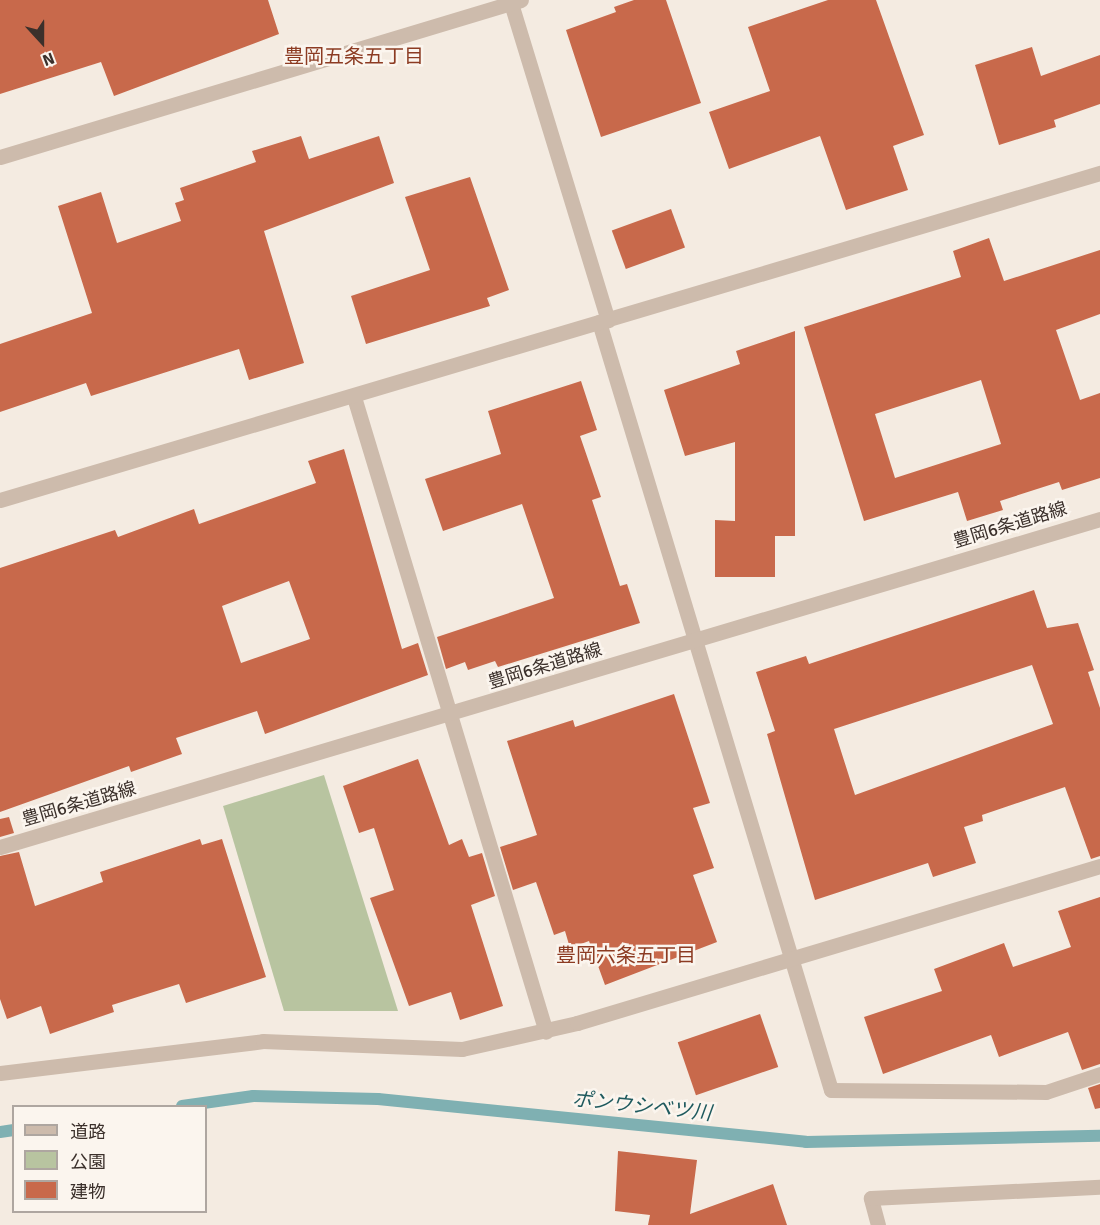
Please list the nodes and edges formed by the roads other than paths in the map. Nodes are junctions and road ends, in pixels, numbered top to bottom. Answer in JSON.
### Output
{"nodes":[{"id":1,"x":514,"y":1,"type":"edge"},
{"id":2,"x":0,"y":157,"type":"edge"},
{"id":3,"x":1100,"y":173,"type":"edge"},
{"id":4,"x":604,"y":321,"type":"junction"},
{"id":5,"x":354,"y":397,"type":"junction"},
{"id":6,"x":0,"y":501,"type":"edge"},
{"id":7,"x":1100,"y":519,"type":"edge"},
{"id":8,"x":698,"y":640,"type":"junction"},
{"id":9,"x":453,"y":714,"type":"junction"},
{"id":10,"x":0,"y":847,"type":"edge"},
{"id":11,"x":1100,"y":866,"type":"edge"},
{"id":12,"x":794,"y":960,"type":"junction"},
{"id":13,"x":546,"y":1032,"type":"junction"},
{"id":14,"x":0,"y":1073,"type":"edge"},
{"id":15,"x":1100,"y":1074,"type":"edge"},
{"id":16,"x":1100,"y":1186,"type":"edge"},
{"id":17,"x":878,"y":1225,"type":"edge"}],
"edges":[{"from":1,"to":2,"type":"street"},
{"from":1,"to":4,"type":"street"},
{"from":3,"to":4,"type":"street"},
{"from":4,"to":5,"type":"street"},
{"from":4,"to":8,"type":"street"},
{"from":5,"to":6,"type":"street"},
{"from":5,"to":9,"type":"street"},
{"from":7,"to":8,"type":"street","name":"豊岡6条道路線"},
{"from":8,"to":9,"type":"street","name":"豊岡6条道路線"},
{"from":8,"to":12,"type":"street"},
{"from":9,"to":10,"type":"street","name":"豊岡6条道路線"},
{"from":9,"to":13,"type":"street"},
{"from":11,"to":12,"type":"street"},
{"from":12,"to":13,"type":"street"},
{"from":12,"to":15,"type":"street"},
{"from":13,"to":14,"type":"street"},
{"from":16,"to":17,"type":"street"}]}
